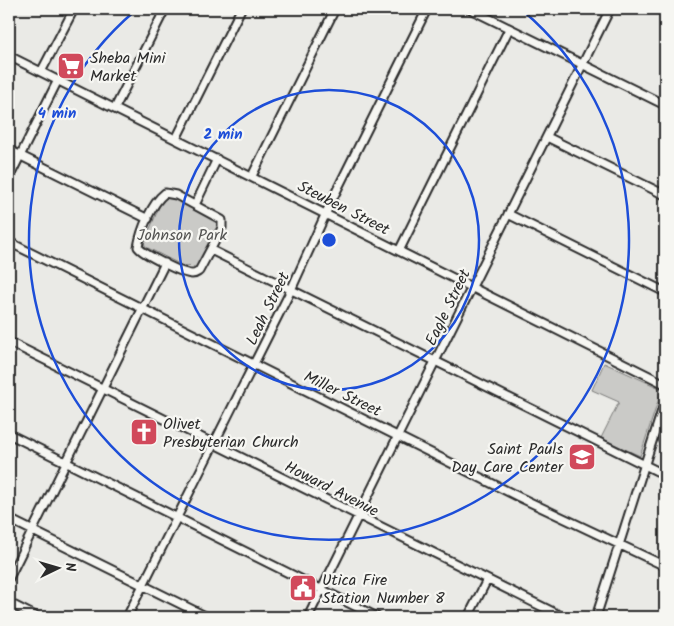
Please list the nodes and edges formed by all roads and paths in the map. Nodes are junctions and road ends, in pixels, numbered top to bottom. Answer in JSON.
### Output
{"nodes":[{"id":1,"x":74,"y":9,"type":"edge"},
{"id":2,"x":165,"y":9,"type":"edge"},
{"id":3,"x":241,"y":9,"type":"edge"},
{"id":4,"x":335,"y":9,"type":"edge"},
{"id":5,"x":427,"y":9,"type":"edge"},
{"id":6,"x":470,"y":9,"type":"edge"},
{"id":7,"x":610,"y":9,"type":"edge"},
{"id":8,"x":509,"y":29,"type":"junction"},
{"id":9,"x":9,"y":56,"type":"edge"},
{"id":10,"x":583,"y":65,"type":"junction"},
{"id":11,"x":41,"y":72,"type":"junction"},
{"id":12,"x":58,"y":80,"type":"junction"},
{"id":13,"x":665,"y":105,"type":"edge"},
{"id":14,"x":115,"y":108,"type":"junction"},
{"id":15,"x":546,"y":137,"type":"junction"},
{"id":16,"x":176,"y":139,"type":"junction"},
{"id":17,"x":9,"y":150,"type":"edge"},
{"id":18,"x":20,"y":155,"type":"junction"},
{"id":19,"x":217,"y":159,"type":"junction"},
{"id":20,"x":252,"y":176,"type":"junction"},
{"id":21,"x":9,"y":178,"type":"edge"},
{"id":22,"x":665,"y":195,"type":"edge"},
{"id":23,"x":195,"y":205,"type":"junction"},
{"id":24,"x":326,"y":214,"type":"junction"},
{"id":25,"x":508,"y":214,"type":"junction"},
{"id":26,"x":148,"y":219,"type":"junction"},
{"id":27,"x":9,"y":242,"type":"edge"},
{"id":28,"x":211,"y":250,"type":"junction"},
{"id":29,"x":399,"y":251,"type":"junction"},
{"id":30,"x":165,"y":263,"type":"junction"},
{"id":31,"x":472,"y":287,"type":"junction"},
{"id":32,"x":290,"y":290,"type":"junction"},
{"id":33,"x":665,"y":292,"type":"edge"},
{"id":34,"x":142,"y":308,"type":"junction"},
{"id":35,"x":9,"y":342,"type":"edge"},
{"id":36,"x":435,"y":362,"type":"junction"},
{"id":37,"x":254,"y":364,"type":"junction"},
{"id":38,"x":665,"y":384,"type":"edge"},
{"id":39,"x":103,"y":389,"type":"junction"},
{"id":40,"x":665,"y":401,"type":"edge"},
{"id":41,"x":9,"y":434,"type":"edge"},
{"id":42,"x":399,"y":436,"type":"junction"},
{"id":43,"x":214,"y":444,"type":"junction"},
{"id":44,"x":66,"y":462,"type":"junction"},
{"id":45,"x":645,"y":466,"type":"junction"},
{"id":46,"x":665,"y":476,"type":"edge"},
{"id":47,"x":359,"y":517,"type":"junction"},
{"id":48,"x":177,"y":518,"type":"junction"},
{"id":49,"x":9,"y":519,"type":"edge"},
{"id":50,"x":32,"y":531,"type":"junction"},
{"id":51,"x":619,"y":546,"type":"junction"},
{"id":52,"x":665,"y":566,"type":"edge"},
{"id":53,"x":9,"y":578,"type":"edge"},
{"id":54,"x":487,"y":580,"type":"junction"},
{"id":55,"x":143,"y":586,"type":"junction"},
{"id":56,"x":322,"y":590,"type":"junction"},
{"id":57,"x":9,"y":603,"type":"edge"},
{"id":58,"x":38,"y":617,"type":"edge"},
{"id":59,"x":127,"y":617,"type":"edge"},
{"id":60,"x":206,"y":617,"type":"edge"},
{"id":61,"x":308,"y":617,"type":"edge"},
{"id":62,"x":377,"y":617,"type":"edge"},
{"id":63,"x":468,"y":617,"type":"edge"},
{"id":64,"x":563,"y":617,"type":"edge"},
{"id":65,"x":596,"y":617,"type":"edge"}],
"edges":[{"from":1,"to":11,"type":"street"},
{"from":2,"to":14,"type":"street"},
{"from":3,"to":16,"type":"street"},
{"from":4,"to":20,"type":"street"},
{"from":5,"to":24,"type":"street","name":"Leah Street"},
{"from":6,"to":8,"type":"street"},
{"from":7,"to":10,"type":"street","name":"Eagle Street"},
{"from":8,"to":10,"type":"street"},
{"from":8,"to":29,"type":"street"},
{"from":9,"to":11,"type":"street","name":"Steuben Street"},
{"from":10,"to":13,"type":"street"},
{"from":10,"to":15,"type":"street","name":"Eagle Street"},
{"from":11,"to":12,"type":"street","name":"Steuben Street"},
{"from":12,"to":14,"type":"street","name":"Steuben Street"},
{"from":12,"to":18,"type":"street"},
{"from":14,"to":16,"type":"street","name":"Steuben Street"},
{"from":15,"to":22,"type":"street"},
{"from":15,"to":25,"type":"street","name":"Eagle Street"},
{"from":16,"to":19,"type":"street","name":"Steuben Street"},
{"from":17,"to":18,"type":"street"},
{"from":18,"to":21,"type":"street"},
{"from":18,"to":26,"type":"street"},
{"from":19,"to":20,"type":"street","name":"Steuben Street"},
{"from":19,"to":23,"type":"street"},
{"from":20,"to":24,"type":"street","name":"Steuben Street"},
{"from":23,"to":26,"type":"street"},
{"from":23,"to":28,"type":"street"},
{"from":24,"to":29,"type":"street","name":"Steuben Street"},
{"from":24,"to":32,"type":"street","name":"Leah Street"},
{"from":25,"to":31,"type":"street","name":"Eagle Street"},
{"from":25,"to":33,"type":"street"},
{"from":26,"to":30,"type":"street"},
{"from":27,"to":34,"type":"street","name":"Miller Street"},
{"from":28,"to":30,"type":"street"},
{"from":28,"to":32,"type":"street"},
{"from":29,"to":31,"type":"street","name":"Steuben Street"},
{"from":30,"to":34,"type":"street"},
{"from":31,"to":36,"type":"street","name":"Eagle Street"},
{"from":31,"to":38,"type":"street","name":"Steuben Street"},
{"from":32,"to":36,"type":"street"},
{"from":32,"to":37,"type":"street","name":"Leah Street"},
{"from":34,"to":37,"type":"street","name":"Miller Street"},
{"from":34,"to":39,"type":"street"},
{"from":35,"to":39,"type":"street","name":"Howard Avenue"},
{"from":36,"to":42,"type":"street","name":"Eagle Street"},
{"from":36,"to":45,"type":"street"},
{"from":37,"to":42,"type":"street","name":"Miller Street"},
{"from":37,"to":43,"type":"street","name":"Leah Street"},
{"from":39,"to":43,"type":"street","name":"Howard Avenue"},
{"from":39,"to":44,"type":"street"},
{"from":40,"to":45,"type":"street"},
{"from":41,"to":44,"type":"street"},
{"from":42,"to":47,"type":"street","name":"Eagle Street"},
{"from":42,"to":51,"type":"street","name":"Miller Street"},
{"from":43,"to":47,"type":"street","name":"Howard Avenue"},
{"from":43,"to":48,"type":"street","name":"Leah Street"},
{"from":44,"to":48,"type":"street"},
{"from":44,"to":50,"type":"street"},
{"from":45,"to":46,"type":"street"},
{"from":45,"to":51,"type":"street"},
{"from":47,"to":54,"type":"street","name":"Howard Avenue"},
{"from":47,"to":56,"type":"street","name":"Eagle Street"},
{"from":48,"to":55,"type":"street","name":"Leah Street"},
{"from":48,"to":56,"type":"street"},
{"from":49,"to":50,"type":"street"},
{"from":50,"to":53,"type":"street"},
{"from":50,"to":55,"type":"street"},
{"from":51,"to":52,"type":"street","name":"Miller Street"},
{"from":51,"to":65,"type":"street"},
{"from":54,"to":63,"type":"street"},
{"from":54,"to":64,"type":"street","name":"Howard Avenue"},
{"from":55,"to":59,"type":"street","name":"Leah Street"},
{"from":55,"to":60,"type":"street"},
{"from":56,"to":61,"type":"street","name":"Eagle Street"},
{"from":56,"to":62,"type":"street"},
{"from":57,"to":58,"type":"street"}]}
